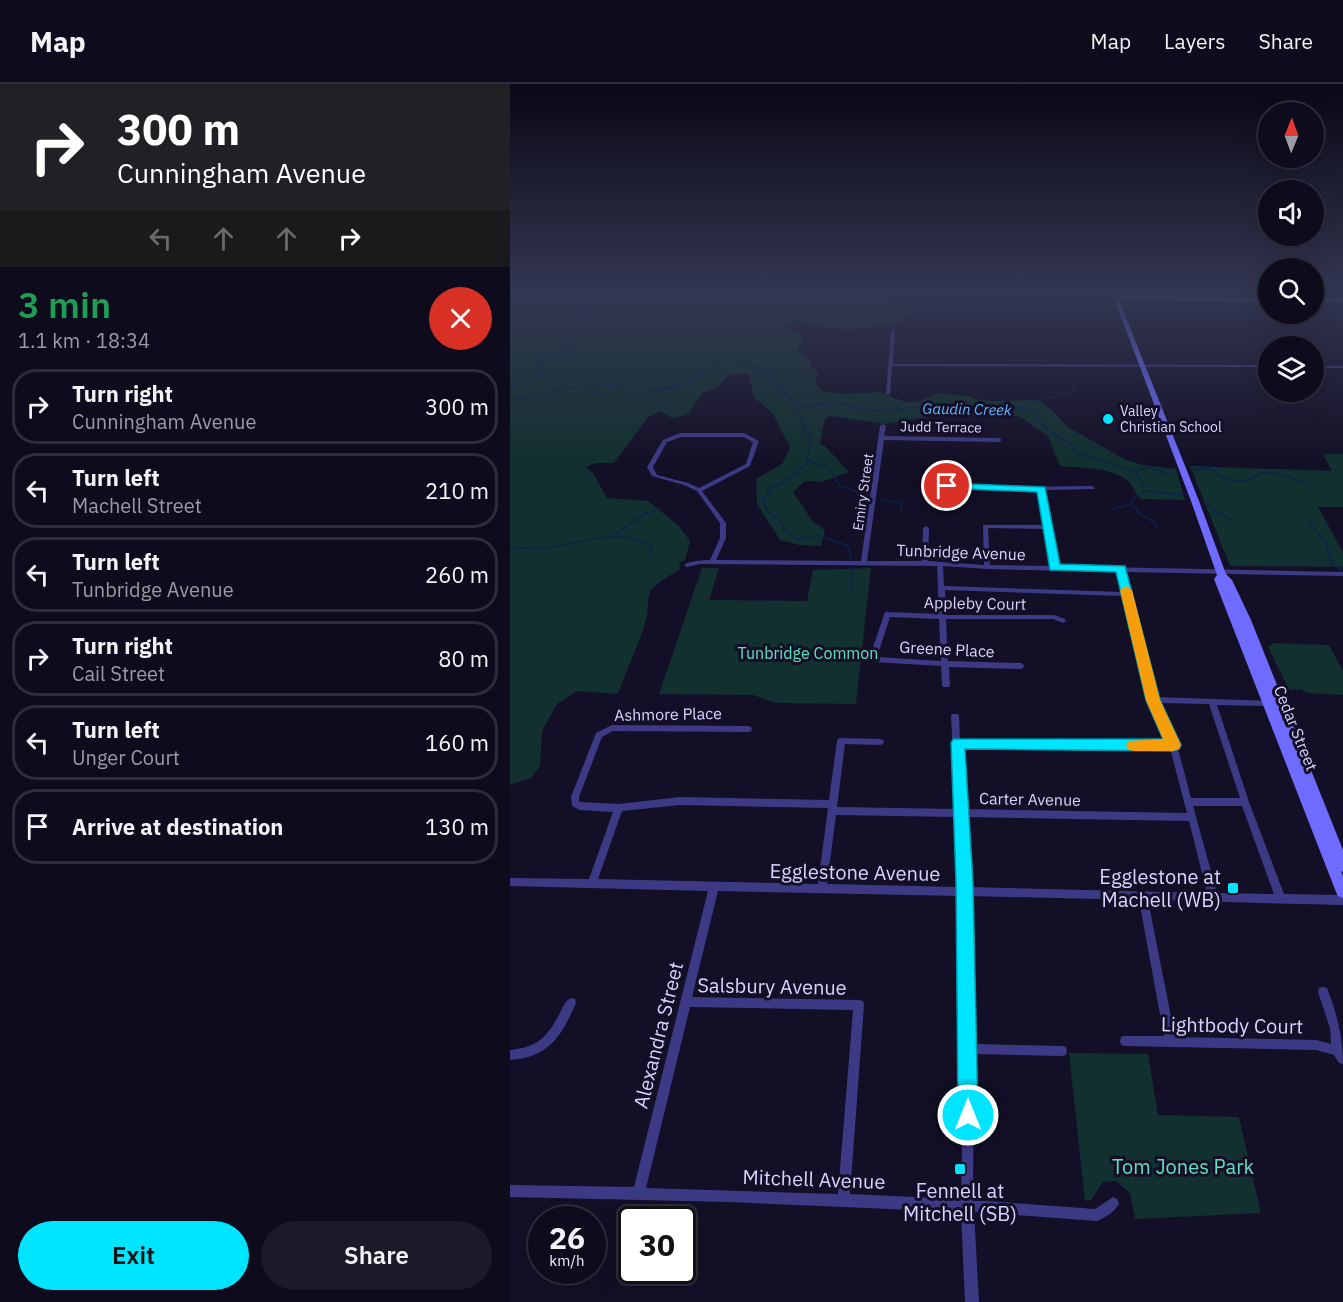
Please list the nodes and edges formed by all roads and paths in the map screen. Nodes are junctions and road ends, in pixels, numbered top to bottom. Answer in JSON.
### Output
{"nodes":[{"id":1,"x":891,"y":350,"type":"edge"},
{"id":2,"x":1136,"y":350,"type":"edge"},
{"id":3,"x":890,"y":365,"type":"junction"},
{"id":4,"x":1142,"y":366,"type":"junction"},
{"id":5,"x":1258,"y":366,"type":"edge"},
{"id":6,"x":1324,"y":367,"type":"edge"},
{"id":7,"x":1343,"y":368,"type":"edge"},
{"id":8,"x":888,"y":394,"type":"dead end"},
{"id":9,"x":883,"y":426,"type":"dead end"},
{"id":10,"x":882,"y":438,"type":"junction"},
{"id":11,"x":999,"y":440,"type":"dead end"},
{"id":12,"x":927,"y":486,"type":"dead end"},
{"id":13,"x":1092,"y":488,"type":"dead end"},
{"id":14,"x":1042,"y":489,"type":"junction"},
{"id":15,"x":699,"y":490,"type":"junction"},
{"id":16,"x":1047,"y":527,"type":"junction"},
{"id":17,"x":926,"y":528,"type":"dead end"},
{"id":18,"x":712,"y":562,"type":"junction"},
{"id":19,"x":864,"y":562,"type":"junction"},
{"id":20,"x":925,"y":563,"type":"junction"},
{"id":21,"x":940,"y":564,"type":"junction"},
{"id":22,"x":687,"y":565,"type":"dead end"},
{"id":23,"x":987,"y":567,"type":"junction"},
{"id":24,"x":1054,"y":568,"type":"junction"},
{"id":25,"x":1121,"y":569,"type":"junction"},
{"id":26,"x":1221,"y":574,"type":"junction"},
{"id":27,"x":1343,"y":574,"type":"edge"},
{"id":28,"x":942,"y":588,"type":"junction"},
{"id":29,"x":1127,"y":594,"type":"junction"},
{"id":30,"x":943,"y":617,"type":"junction"},
{"id":31,"x":1063,"y":621,"type":"dead end"},
{"id":32,"x":873,"y":659,"type":"joint"},
{"id":33,"x":946,"y":664,"type":"junction"},
{"id":34,"x":1021,"y":666,"type":"dead end"},
{"id":35,"x":946,"y":685,"type":"dead end"},
{"id":36,"x":1153,"y":700,"type":"junction"},
{"id":37,"x":1212,"y":701,"type":"junction"},
{"id":38,"x":1268,"y":703,"type":"junction"},
{"id":39,"x":955,"y":716,"type":"dead end"},
{"id":40,"x":748,"y":729,"type":"dead end"},
{"id":41,"x":880,"y":742,"type":"dead end"},
{"id":42,"x":958,"y":743,"type":"junction"},
{"id":43,"x":1173,"y":745,"type":"junction"},
{"id":44,"x":1189,"y":802,"type":"junction"},
{"id":45,"x":1245,"y":802,"type":"junction"},
{"id":46,"x":619,"y":808,"type":"junction"},
{"id":47,"x":833,"y":808,"type":"junction"},
{"id":48,"x":960,"y":813,"type":"junction"},
{"id":49,"x":1192,"y":817,"type":"junction"},
{"id":50,"x":1343,"y":866,"type":"edge"},
{"id":51,"x":510,"y":882,"type":"edge"},
{"id":52,"x":592,"y":884,"type":"junction"},
{"id":53,"x":714,"y":886,"type":"junction"},
{"id":54,"x":822,"y":889,"type":"junction"},
{"id":55,"x":964,"y":892,"type":"junction"},
{"id":56,"x":1343,"y":892,"type":"edge"},
{"id":57,"x":1213,"y":896,"type":"junction"},
{"id":58,"x":1143,"y":897,"type":"junction"},
{"id":59,"x":1281,"y":899,"type":"junction"},
{"id":60,"x":1343,"y":900,"type":"edge"},
{"id":61,"x":1323,"y":992,"type":"dead end"},
{"id":62,"x":685,"y":1002,"type":"junction"},
{"id":63,"x":571,"y":1003,"type":"dead end"},
{"id":64,"x":1125,"y":1041,"type":"dead end"},
{"id":65,"x":1170,"y":1041,"type":"junction"},
{"id":66,"x":969,"y":1048,"type":"junction"},
{"id":67,"x":1062,"y":1051,"type":"dead end"},
{"id":68,"x":510,"y":1055,"type":"edge"},
{"id":69,"x":1340,"y":1055,"type":"edge"},
{"id":70,"x":510,"y":1191,"type":"edge"},
{"id":71,"x":639,"y":1193,"type":"junction"},
{"id":72,"x":844,"y":1199,"type":"junction"},
{"id":73,"x":1113,"y":1203,"type":"dead end"},
{"id":74,"x":967,"y":1204,"type":"junction"},
{"id":75,"x":972,"y":1302,"type":"edge"}],
"edges":[{"from":1,"to":3,"type":"street"},
{"from":2,"to":4,"type":"main road","name":"Cedar Street"},
{"from":3,"to":4,"type":"street"},
{"from":3,"to":8,"type":"street"},
{"from":4,"to":5,"type":"street"},
{"from":4,"to":26,"type":"main road","name":"Cedar Street"},
{"from":6,"to":7,"type":"street"},
{"from":9,"to":10,"type":"street","name":"Emiry Street"},
{"from":10,"to":11,"type":"street","name":"Judd Terrace"},
{"from":10,"to":19,"type":"street","name":"Emiry Street"},
{"from":12,"to":14,"type":"street"},
{"from":13,"to":14,"type":"street"},
{"from":14,"to":16,"type":"street"},
{"from":15,"to":15,"type":"street"},
{"from":15,"to":18,"type":"street"},
{"from":16,"to":23,"type":"street"},
{"from":16,"to":24,"type":"street"},
{"from":17,"to":20,"type":"street"},
{"from":18,"to":19,"type":"street","name":"Tunbridge Avenue"},
{"from":18,"to":22,"type":"street","name":"Tunbridge Avenue"},
{"from":19,"to":20,"type":"street","name":"Tunbridge Avenue"},
{"from":20,"to":21,"type":"street","name":"Tunbridge Avenue"},
{"from":21,"to":23,"type":"street","name":"Tunbridge Avenue"},
{"from":21,"to":28,"type":"street"},
{"from":23,"to":24,"type":"street","name":"Tunbridge Avenue"},
{"from":24,"to":25,"type":"street","name":"Tunbridge Avenue"},
{"from":25,"to":26,"type":"street","name":"Tunbridge Avenue"},
{"from":25,"to":29,"type":"street"},
{"from":26,"to":27,"type":"street","name":"Tunbridge Avenue"},
{"from":26,"to":38,"type":"main road","name":"Cedar Street"},
{"from":26,"to":50,"type":"main road","name":"Cedar Street"},
{"from":28,"to":29,"type":"street"},
{"from":28,"to":30,"type":"street"},
{"from":29,"to":36,"type":"street"},
{"from":30,"to":31,"type":"street","name":"Appleby Court"},
{"from":30,"to":32,"type":"street","name":"Appleby Court"},
{"from":30,"to":33,"type":"street"},
{"from":32,"to":33,"type":"street","name":"Greene Place"},
{"from":33,"to":34,"type":"street","name":"Greene Place"},
{"from":33,"to":35,"type":"street"},
{"from":36,"to":37,"type":"street"},
{"from":36,"to":43,"type":"street"},
{"from":37,"to":38,"type":"street"},
{"from":37,"to":45,"type":"street"},
{"from":38,"to":56,"type":"main road","name":"Cedar Street"},
{"from":39,"to":42,"type":"street"},
{"from":40,"to":46,"type":"street","name":"Ashmore Place"},
{"from":41,"to":47,"type":"street"},
{"from":42,"to":43,"type":"street"},
{"from":42,"to":48,"type":"street"},
{"from":43,"to":44,"type":"street"},
{"from":44,"to":45,"type":"street"},
{"from":44,"to":49,"type":"street"},
{"from":45,"to":59,"type":"street"},
{"from":46,"to":47,"type":"street","name":"Carter Avenue"},
{"from":46,"to":52,"type":"street"},
{"from":47,"to":48,"type":"street","name":"Carter Avenue"},
{"from":47,"to":54,"type":"street"},
{"from":48,"to":49,"type":"street","name":"Carter Avenue"},
{"from":48,"to":55,"type":"street"},
{"from":49,"to":57,"type":"street"},
{"from":51,"to":52,"type":"street","name":"Egglestone Avenue"},
{"from":52,"to":53,"type":"street","name":"Egglestone Avenue"},
{"from":53,"to":54,"type":"street","name":"Egglestone Avenue"},
{"from":53,"to":62,"type":"street","name":"Alexandra Street"},
{"from":54,"to":55,"type":"street","name":"Egglestone Avenue"},
{"from":55,"to":58,"type":"street","name":"Egglestone Avenue"},
{"from":55,"to":66,"type":"street"},
{"from":57,"to":58,"type":"street","name":"Egglestone Avenue"},
{"from":57,"to":59,"type":"street","name":"Egglestone Avenue"},
{"from":58,"to":65,"type":"street"},
{"from":59,"to":60,"type":"street","name":"Egglestone Avenue"},
{"from":61,"to":69,"type":"street"},
{"from":62,"to":71,"type":"street","name":"Alexandra Street"},
{"from":62,"to":72,"type":"street","name":"Salsbury Avenue"},
{"from":63,"to":68,"type":"street"},
{"from":64,"to":65,"type":"street","name":"Lightbody Court"},
{"from":65,"to":69,"type":"street","name":"Lightbody Court"},
{"from":66,"to":67,"type":"street"},
{"from":66,"to":74,"type":"street"},
{"from":70,"to":71,"type":"street","name":"Mitchell Avenue"},
{"from":71,"to":72,"type":"street","name":"Mitchell Avenue"},
{"from":72,"to":74,"type":"street","name":"Mitchell Avenue"},
{"from":73,"to":74,"type":"street","name":"Mitchell Avenue"},
{"from":74,"to":75,"type":"street"}]}
